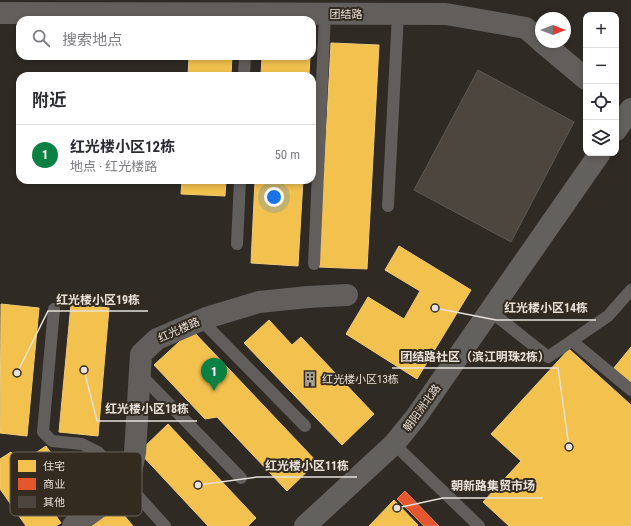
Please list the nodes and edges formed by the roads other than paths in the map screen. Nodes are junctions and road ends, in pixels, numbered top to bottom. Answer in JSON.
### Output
{"nodes":[{"id":1,"x":118,"y":7,"type":"edge"},
{"id":2,"x":176,"y":11,"type":"edge"},
{"id":3,"x":0,"y":13,"type":"edge"},
{"id":4,"x":325,"y":14,"type":"junction"},
{"id":5,"x":398,"y":14,"type":"junction"},
{"id":6,"x":235,"y":16,"type":"edge"},
{"id":7,"x":273,"y":16,"type":"edge"},
{"id":8,"x":535,"y":36,"type":"edge"},
{"id":9,"x":548,"y":48,"type":"edge"},
{"id":10,"x":245,"y":60,"type":"edge"},
{"id":11,"x":244,"y":72,"type":"edge"},
{"id":12,"x":583,"y":77,"type":"edge"},
{"id":13,"x":598,"y":156,"type":"edge"},
{"id":14,"x":240,"y":184,"type":"edge"},
{"id":15,"x":388,"y":206,"type":"dead end"},
{"id":16,"x":237,"y":244,"type":"dead end"},
{"id":17,"x":314,"y":264,"type":"dead end"},
{"id":18,"x":631,"y":290,"type":"edge"},
{"id":19,"x":347,"y":295,"type":"dead end"},
{"id":20,"x":54,"y":309,"type":"dead end"},
{"id":21,"x":490,"y":311,"type":"junction"},
{"id":22,"x":201,"y":320,"type":"junction"},
{"id":23,"x":572,"y":341,"type":"junction"},
{"id":24,"x":140,"y":374,"type":"junction"},
{"id":25,"x":631,"y":390,"type":"edge"},
{"id":26,"x":305,"y":426,"type":"dead end"},
{"id":27,"x":394,"y":444,"type":"junction"},
{"id":28,"x":98,"y":452,"type":"edge"},
{"id":29,"x":135,"y":452,"type":"edge"},
{"id":30,"x":241,"y":478,"type":"dead end"},
{"id":31,"x":142,"y":501,"type":"edge"},
{"id":32,"x":87,"y":516,"type":"edge"},
{"id":33,"x":73,"y":526,"type":"edge"},
{"id":34,"x":165,"y":526,"type":"edge"},
{"id":35,"x":305,"y":526,"type":"edge"},
{"id":36,"x":479,"y":526,"type":"edge"}],
"edges":[{"from":1,"to":2,"type":"street","name":"团结路"},
{"from":1,"to":3,"type":"street","name":"团结路"},
{"from":2,"to":6,"type":"street","name":"团结路"},
{"from":4,"to":5,"type":"street","name":"团结路"},
{"from":4,"to":7,"type":"street","name":"团结路"},
{"from":4,"to":17,"type":"lane"},
{"from":5,"to":8,"type":"street","name":"团结路"},
{"from":5,"to":15,"type":"lane"},
{"from":9,"to":12,"type":"street","name":"团结路"},
{"from":10,"to":11,"type":"lane"},
{"from":13,"to":21,"type":"main road","name":"朝阳洲北路"},
{"from":14,"to":16,"type":"lane"},
{"from":18,"to":23,"type":"lane"},
{"from":19,"to":22,"type":"street","name":"红光楼路"},
{"from":20,"to":28,"type":"lane"},
{"from":21,"to":23,"type":"lane"},
{"from":21,"to":27,"type":"main road","name":"朝阳洲北路"},
{"from":22,"to":24,"type":"street","name":"红光楼路"},
{"from":22,"to":26,"type":"lane"},
{"from":23,"to":25,"type":"lane"},
{"from":24,"to":29,"type":"street","name":"红光楼路"},
{"from":24,"to":30,"type":"lane"},
{"from":27,"to":35,"type":"main road","name":"朝阳洲北路"},
{"from":27,"to":36,"type":"lane"},
{"from":31,"to":34,"type":"lane"},
{"from":32,"to":33,"type":"street"}]}
